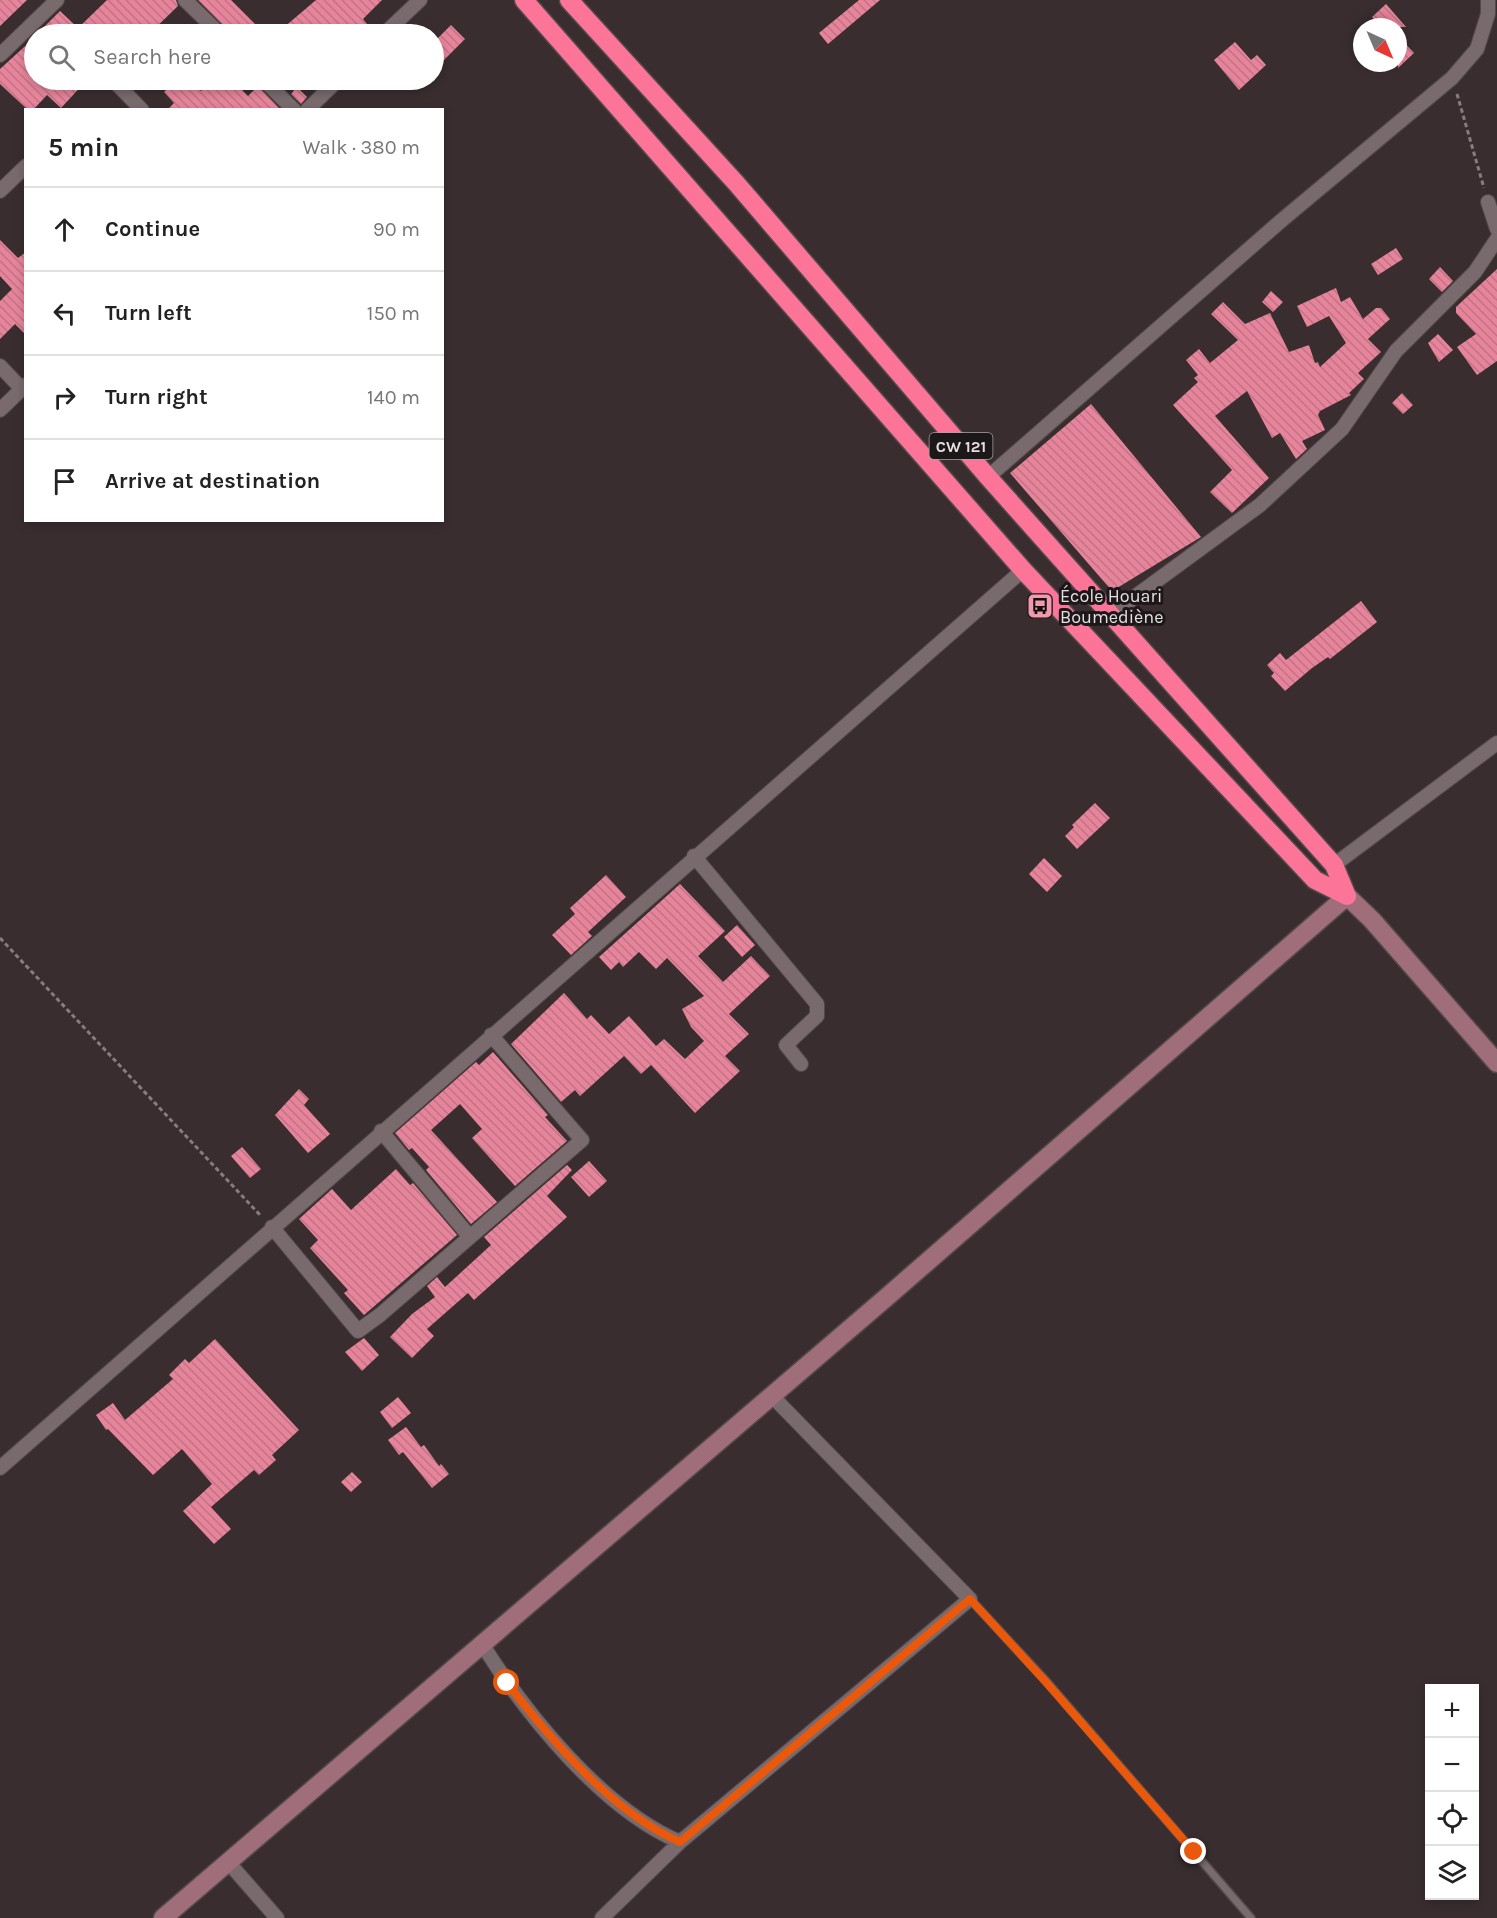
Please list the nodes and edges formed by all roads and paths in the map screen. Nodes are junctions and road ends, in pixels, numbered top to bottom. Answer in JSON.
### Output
{"nodes":[{"id":1,"x":57,"y":0,"type":"edge"},
{"id":2,"x":185,"y":0,"type":"edge"},
{"id":3,"x":420,"y":0,"type":"edge"},
{"id":4,"x":524,"y":0,"type":"edge"},
{"id":5,"x":569,"y":0,"type":"edge"},
{"id":6,"x":1488,"y":0,"type":"edge"},
{"id":7,"x":32,"y":24,"type":"edge"},
{"id":8,"x":210,"y":24,"type":"edge"},
{"id":9,"x":395,"y":24,"type":"edge"},
{"id":10,"x":24,"y":32,"type":"edge"},
{"id":11,"x":0,"y":55,"type":"edge"},
{"id":12,"x":1452,"y":78,"type":"junction"},
{"id":13,"x":123,"y":90,"type":"edge"},
{"id":14,"x":274,"y":90,"type":"edge"},
{"id":15,"x":328,"y":90,"type":"edge"},
{"id":16,"x":140,"y":108,"type":"edge"},
{"id":17,"x":292,"y":108,"type":"edge"},
{"id":18,"x":309,"y":108,"type":"edge"},
{"id":19,"x":24,"y":168,"type":"edge"},
{"id":20,"x":0,"y":191,"type":"edge"},
{"id":21,"x":1488,"y":202,"type":"joint"},
{"id":22,"x":1497,"y":229,"type":"edge"},
{"id":23,"x":1497,"y":239,"type":"edge"},
{"id":24,"x":0,"y":366,"type":"edge"},
{"id":25,"x":24,"y":387,"type":"edge"},
{"id":26,"x":0,"y":410,"type":"edge"},
{"id":27,"x":988,"y":477,"type":"junction"},
{"id":28,"x":1023,"y":570,"type":"junction"},
{"id":29,"x":1110,"y":615,"type":"junction"},
{"id":30,"x":1497,"y":743,"type":"edge"},
{"id":31,"x":694,"y":856,"type":"junction"},
{"id":32,"x":1334,"y":865,"type":"junction"},
{"id":33,"x":1347,"y":896,"type":"junction"},
{"id":34,"x":0,"y":938,"type":"edge"},
{"id":35,"x":490,"y":1035,"type":"junction"},
{"id":36,"x":1497,"y":1063,"type":"edge"},
{"id":37,"x":801,"y":1064,"type":"dead end"},
{"id":38,"x":381,"y":1131,"type":"junction"},
{"id":39,"x":272,"y":1227,"type":"junction"},
{"id":40,"x":470,"y":1237,"type":"junction"},
{"id":41,"x":772,"y":1396,"type":"junction"},
{"id":42,"x":0,"y":1468,"type":"edge"},
{"id":43,"x":970,"y":1599,"type":"junction"},
{"id":44,"x":482,"y":1644,"type":"junction"},
{"id":45,"x":680,"y":1842,"type":"junction"},
{"id":46,"x":228,"y":1862,"type":"junction"},
{"id":47,"x":163,"y":1918,"type":"edge"},
{"id":48,"x":277,"y":1918,"type":"edge"},
{"id":49,"x":602,"y":1918,"type":"edge"},
{"id":50,"x":1251,"y":1918,"type":"edge"}],
"edges":[{"from":1,"to":7,"type":"street"},
{"from":2,"to":8,"type":"street"},
{"from":3,"to":9,"type":"street"},
{"from":4,"to":28,"type":"highway"},
{"from":5,"to":27,"type":"highway","number":"CW 121"},
{"from":6,"to":12,"type":"street"},
{"from":10,"to":11,"type":"street"},
{"from":12,"to":21,"type":"path"},
{"from":12,"to":27,"type":"street"},
{"from":13,"to":16,"type":"street"},
{"from":14,"to":17,"type":"street"},
{"from":15,"to":18,"type":"street"},
{"from":19,"to":20,"type":"street"},
{"from":21,"to":22,"type":"street"},
{"from":23,"to":29,"type":"street"},
{"from":24,"to":25,"type":"street"},
{"from":25,"to":26,"type":"street"},
{"from":27,"to":29,"type":"highway","number":"CW 121"},
{"from":28,"to":31,"type":"street"},
{"from":28,"to":33,"type":"highway"},
{"from":29,"to":32,"type":"highway","number":"CW 121"},
{"from":30,"to":32,"type":"street"},
{"from":31,"to":35,"type":"street"},
{"from":31,"to":37,"type":"street"},
{"from":32,"to":33,"type":"highway","number":"CW 121"},
{"from":33,"to":36,"type":"street","number":"CW 121"},
{"from":33,"to":41,"type":"street"},
{"from":34,"to":39,"type":"path"},
{"from":35,"to":38,"type":"street"},
{"from":35,"to":40,"type":"street"},
{"from":38,"to":39,"type":"street"},
{"from":38,"to":40,"type":"street"},
{"from":39,"to":40,"type":"street"},
{"from":39,"to":42,"type":"street"},
{"from":41,"to":43,"type":"street"},
{"from":41,"to":44,"type":"street"},
{"from":43,"to":45,"type":"street"},
{"from":43,"to":50,"type":"lane"},
{"from":44,"to":45,"type":"street"},
{"from":44,"to":46,"type":"street"},
{"from":45,"to":49,"type":"street"},
{"from":46,"to":47,"type":"street"},
{"from":46,"to":48,"type":"street"}]}
